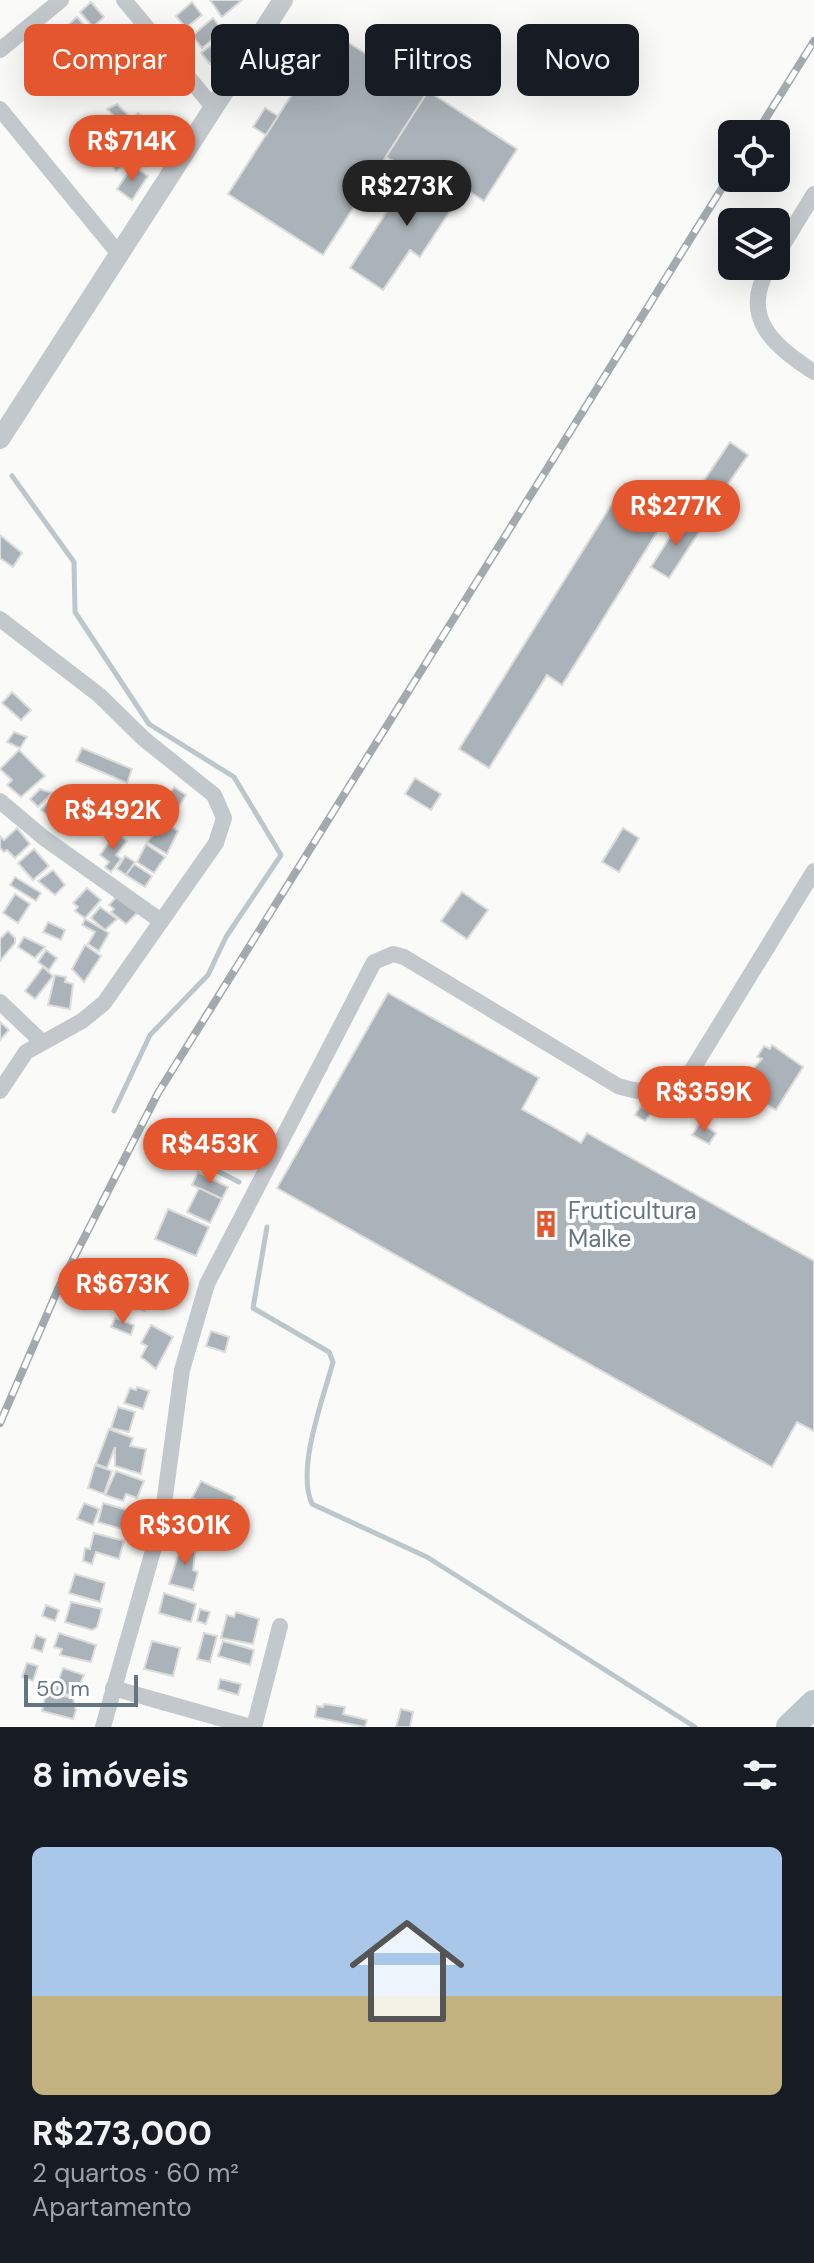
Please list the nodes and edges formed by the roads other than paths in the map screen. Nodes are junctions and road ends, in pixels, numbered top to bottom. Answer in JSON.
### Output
{"nodes":[{"id":1,"x":61,"y":0,"type":"edge"},
{"id":2,"x":124,"y":0,"type":"edge"},
{"id":3,"x":283,"y":0,"type":"edge"},
{"id":4,"x":0,"y":50,"type":"edge"},
{"id":5,"x":213,"y":107,"type":"junction"},
{"id":6,"x":0,"y":109,"type":"edge"},
{"id":7,"x":814,"y":194,"type":"edge"},
{"id":8,"x":790,"y":233,"type":"edge"},
{"id":9,"x":119,"y":254,"type":"junction"},
{"id":10,"x":763,"y":280,"type":"edge"},
{"id":11,"x":814,"y":372,"type":"edge"},
{"id":12,"x":0,"y":439,"type":"edge"},
{"id":13,"x":0,"y":619,"type":"edge"},
{"id":14,"x":0,"y":801,"type":"edge"},
{"id":15,"x":814,"y":871,"type":"edge"},
{"id":16,"x":161,"y":921,"type":"junction"},
{"id":17,"x":0,"y":1002,"type":"edge"},
{"id":18,"x":41,"y":1041,"type":"junction"},
{"id":19,"x":0,"y":1091,"type":"edge"},
{"id":20,"x":280,"y":1626,"type":"dead end"},
{"id":21,"x":113,"y":1688,"type":"junction"},
{"id":22,"x":103,"y":1727,"type":"edge"},
{"id":23,"x":253,"y":1727,"type":"edge"}],
"edges":[{"from":1,"to":4,"type":"street"},
{"from":2,"to":5,"type":"street"},
{"from":3,"to":5,"type":"street"},
{"from":5,"to":9,"type":"street"},
{"from":6,"to":9,"type":"street"},
{"from":7,"to":8,"type":"street"},
{"from":9,"to":12,"type":"street"},
{"from":10,"to":11,"type":"street"},
{"from":13,"to":16,"type":"street"},
{"from":14,"to":16,"type":"street"},
{"from":15,"to":21,"type":"street"},
{"from":16,"to":18,"type":"street"},
{"from":17,"to":18,"type":"street"},
{"from":18,"to":19,"type":"street"},
{"from":20,"to":23,"type":"street"},
{"from":21,"to":22,"type":"street"},
{"from":21,"to":23,"type":"street"}]}
